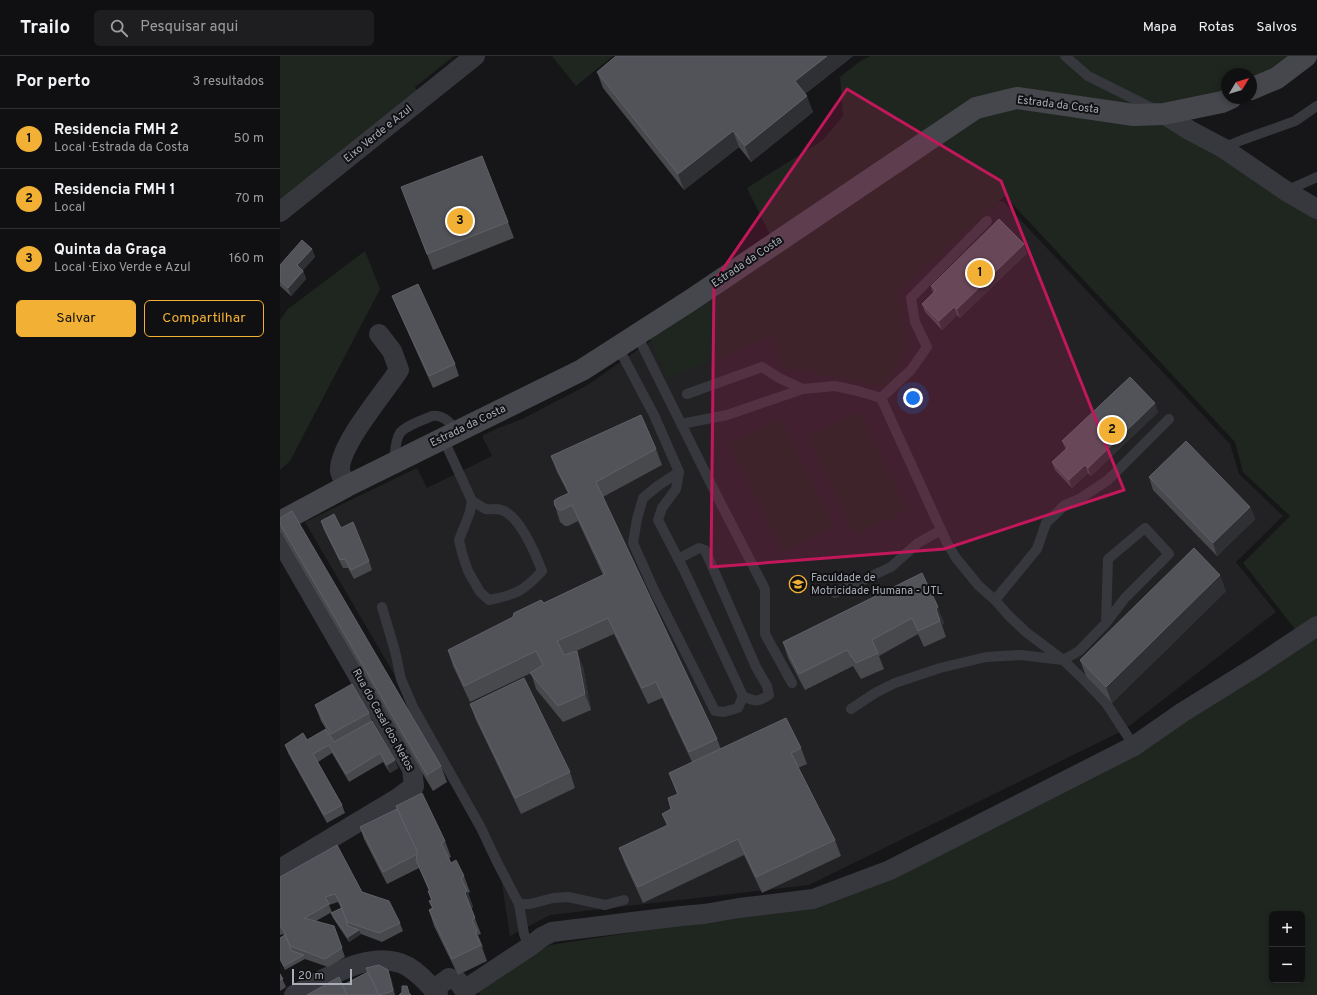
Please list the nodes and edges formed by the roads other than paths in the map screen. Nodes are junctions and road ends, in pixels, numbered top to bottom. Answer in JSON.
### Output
{"nodes":[{"id":1,"x":475,"y":56,"type":"edge"},
{"id":2,"x":1065,"y":56,"type":"edge"},
{"id":3,"x":1306,"y":56,"type":"edge"},
{"id":4,"x":1257,"y":87,"type":"edge"},
{"id":5,"x":1221,"y":102,"type":"edge"},
{"id":6,"x":1317,"y":106,"type":"edge"},
{"id":7,"x":1164,"y":114,"type":"junction"},
{"id":8,"x":1224,"y":148,"type":"junction"},
{"id":9,"x":1317,"y":177,"type":"edge"},
{"id":10,"x":1286,"y":191,"type":"junction"},
{"id":11,"x":1317,"y":209,"type":"edge"},
{"id":12,"x":280,"y":212,"type":"edge"},
{"id":13,"x":987,"y":221,"type":"dead end"},
{"id":14,"x":378,"y":334,"type":"dead end"},
{"id":15,"x":637,"y":335,"type":"junction"},
{"id":16,"x":618,"y":347,"type":"junction"},
{"id":17,"x":803,"y":389,"type":"junction"},
{"id":18,"x":687,"y":394,"type":"dead end"},
{"id":19,"x":881,"y":398,"type":"junction"},
{"id":20,"x":1169,"y":419,"type":"dead end"},
{"id":21,"x":681,"y":424,"type":"junction"},
{"id":22,"x":451,"y":435,"type":"junction"},
{"id":23,"x":679,"y":472,"type":"junction"},
{"id":24,"x":347,"y":486,"type":"junction"},
{"id":25,"x":472,"y":501,"type":"junction"},
{"id":26,"x":280,"y":522,"type":"edge"},
{"id":27,"x":940,"y":530,"type":"junction"},
{"id":28,"x":280,"y":540,"type":"edge"},
{"id":29,"x":678,"y":559,"type":"junction"},
{"id":30,"x":835,"y":593,"type":"dead end"},
{"id":31,"x":995,"y":600,"type":"junction"},
{"id":32,"x":382,"y":607,"type":"dead end"},
{"id":33,"x":1106,"y":623,"type":"junction"},
{"id":34,"x":1317,"y":626,"type":"edge"},
{"id":35,"x":1063,"y":660,"type":"junction"},
{"id":36,"x":792,"y":683,"type":"dead end"},
{"id":37,"x":743,"y":696,"type":"junction"},
{"id":38,"x":851,"y":709,"type":"dead end"},
{"id":39,"x":1134,"y":746,"type":"junction"},
{"id":40,"x":281,"y":869,"type":"edge"},
{"id":41,"x":624,"y":900,"type":"dead end"},
{"id":42,"x":519,"y":904,"type":"junction"},
{"id":43,"x":529,"y":946,"type":"junction"},
{"id":44,"x":436,"y":992,"type":"edge"},
{"id":45,"x":466,"y":992,"type":"edge"},
{"id":46,"x":294,"y":995,"type":"edge"}],
"edges":[{"from":1,"to":12,"type":"street","name":"Eixo Verde e Azul"},
{"from":2,"to":7,"type":"lane"},
{"from":3,"to":4,"type":"street"},
{"from":5,"to":7,"type":"street","name":"Estrada da Costa"},
{"from":6,"to":8,"type":"lane"},
{"from":7,"to":8,"type":"street"},
{"from":7,"to":15,"type":"street","name":"Estrada da Costa"},
{"from":8,"to":10,"type":"street"},
{"from":9,"to":10,"type":"lane"},
{"from":10,"to":11,"type":"street"},
{"from":13,"to":19,"type":"lane"},
{"from":14,"to":24,"type":"street"},
{"from":15,"to":16,"type":"street","name":"Estrada da Costa"},
{"from":15,"to":21,"type":"lane"},
{"from":16,"to":22,"type":"street","name":"Estrada da Costa"},
{"from":16,"to":23,"type":"lane"},
{"from":17,"to":18,"type":"lane"},
{"from":17,"to":19,"type":"lane"},
{"from":17,"to":21,"type":"lane"},
{"from":19,"to":27,"type":"lane"},
{"from":20,"to":31,"type":"lane"},
{"from":21,"to":36,"type":"lane"},
{"from":22,"to":24,"type":"street","name":"Estrada da Costa"},
{"from":22,"to":25,"type":"lane"},
{"from":23,"to":29,"type":"lane"},
{"from":23,"to":37,"type":"lane"},
{"from":24,"to":26,"type":"street","name":"Estrada da Costa"},
{"from":25,"to":25,"type":"lane"},
{"from":27,"to":30,"type":"lane"},
{"from":27,"to":31,"type":"lane"},
{"from":28,"to":40,"type":"street","name":"Rua do Casal dos Netos"},
{"from":29,"to":37,"type":"lane"},
{"from":29,"to":37,"type":"lane"},
{"from":31,"to":35,"type":"lane"},
{"from":32,"to":42,"type":"lane"},
{"from":33,"to":33,"type":"lane"},
{"from":33,"to":35,"type":"lane"},
{"from":34,"to":39,"type":"street"},
{"from":35,"to":38,"type":"lane"},
{"from":35,"to":39,"type":"lane"},
{"from":39,"to":43,"type":"street"},
{"from":41,"to":42,"type":"lane"},
{"from":42,"to":43,"type":"lane"},
{"from":43,"to":45,"type":"street"},
{"from":44,"to":45,"type":"street"},
{"from":44,"to":46,"type":"street"}]}
